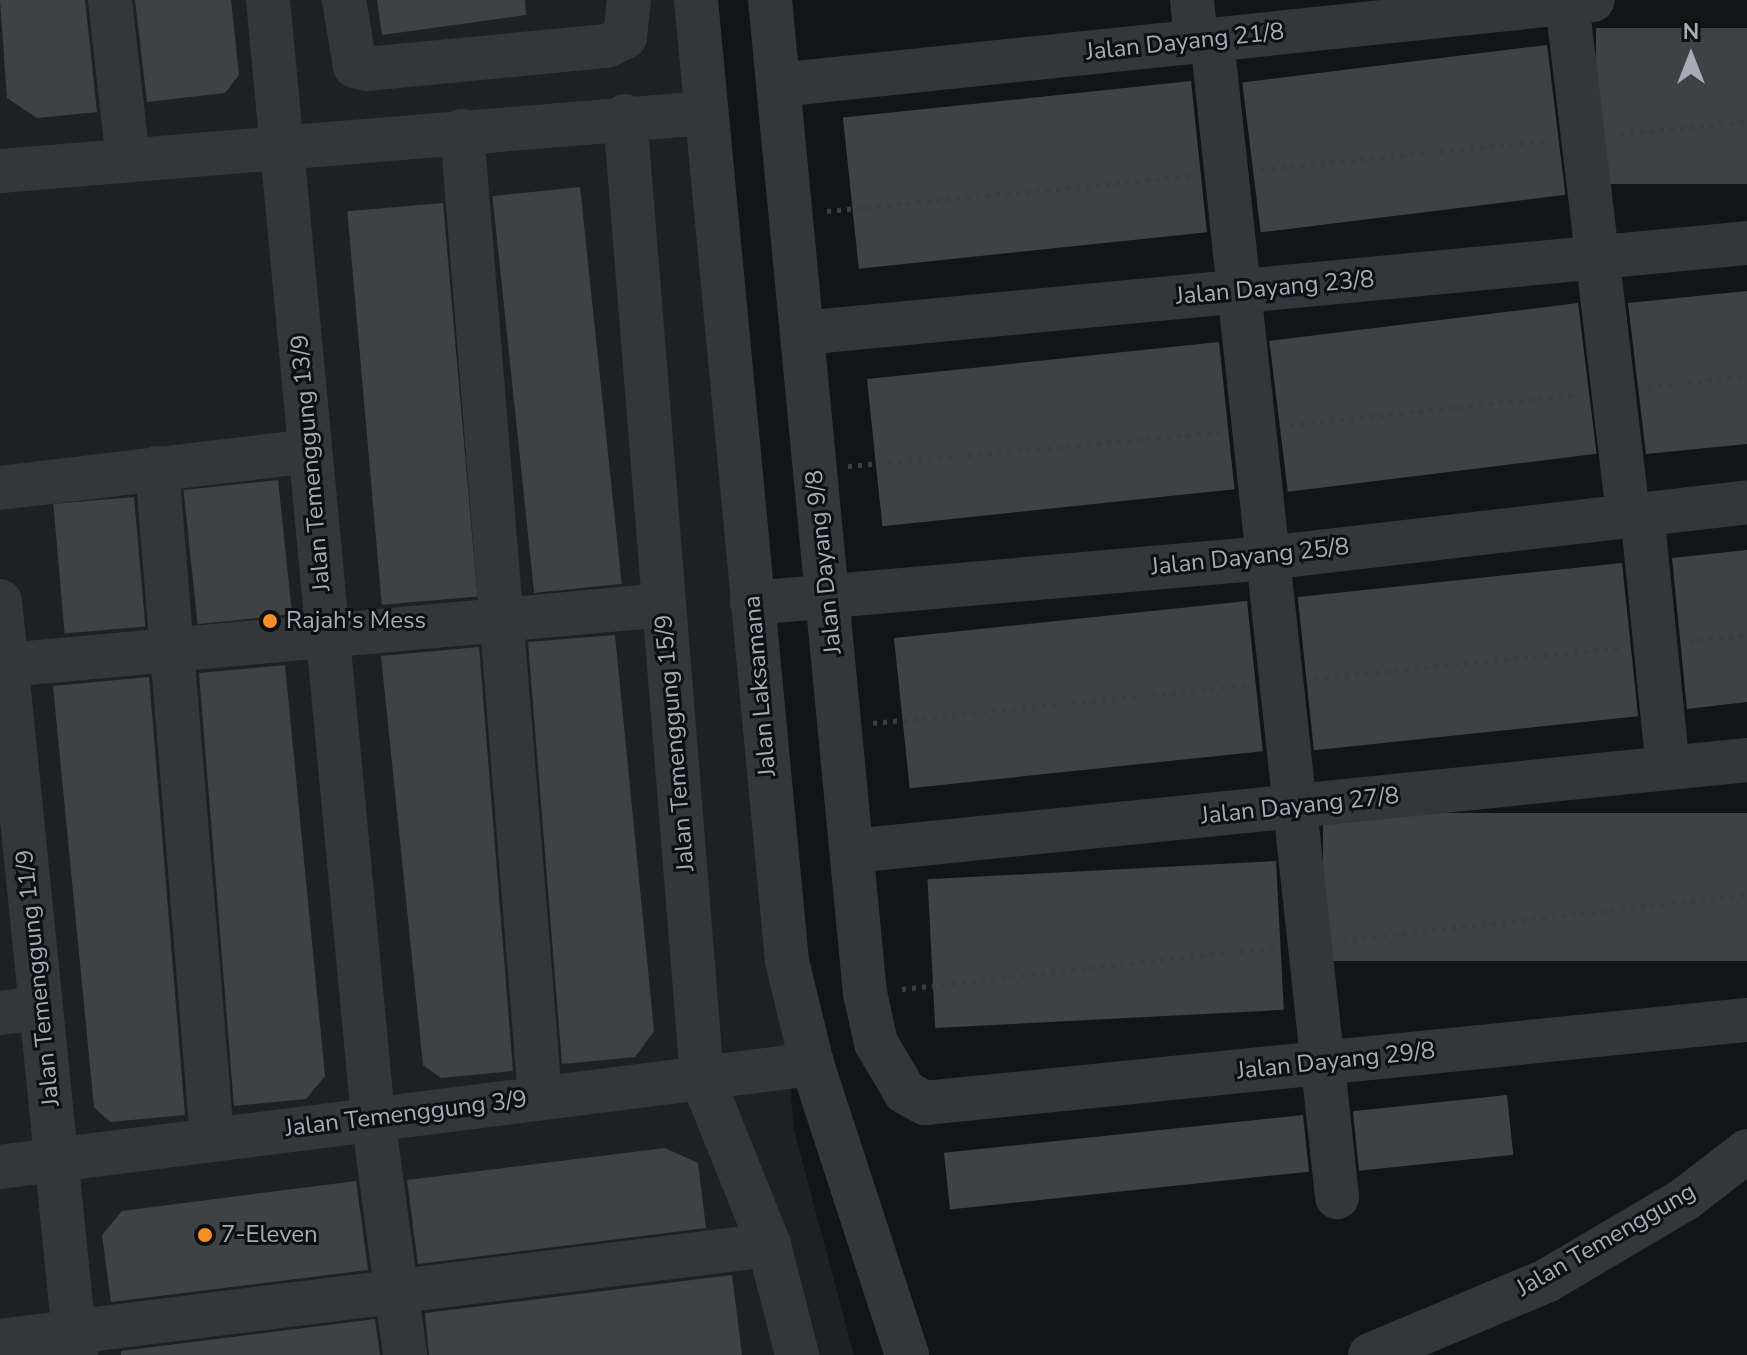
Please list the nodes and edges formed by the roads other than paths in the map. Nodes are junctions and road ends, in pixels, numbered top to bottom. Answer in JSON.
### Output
{"nodes":[{"id":1,"x":110,"y":0,"type":"edge"},
{"id":2,"x":268,"y":0,"type":"edge"},
{"id":3,"x":344,"y":0,"type":"edge"},
{"id":4,"x":629,"y":0,"type":"edge"},
{"id":5,"x":696,"y":0,"type":"edge"},
{"id":6,"x":770,"y":0,"type":"edge"},
{"id":7,"x":1580,"y":1,"type":"edge"},
{"id":8,"x":1200,"y":27,"type":"edge"},
{"id":9,"x":487,"y":59,"type":"junction"},
{"id":10,"x":778,"y":85,"type":"junction"},
{"id":11,"x":706,"y":113,"type":"junction"},
{"id":12,"x":625,"y":116,"type":"junction"},
{"id":13,"x":479,"y":129,"type":"junction"},
{"id":14,"x":282,"y":147,"type":"junction"},
{"id":15,"x":128,"y":160,"type":"junction"},
{"id":16,"x":0,"y":171,"type":"edge"},
{"id":17,"x":1747,"y":243,"type":"edge"},
{"id":18,"x":1598,"y":257,"type":"junction"},
{"id":19,"x":1238,"y":291,"type":"junction"},
{"id":20,"x":802,"y":333,"type":"junction"},
{"id":21,"x":310,"y":451,"type":"junction"},
{"id":22,"x":157,"y":468,"type":"junction"},
{"id":23,"x":0,"y":488,"type":"edge"},
{"id":24,"x":1747,"y":502,"type":"edge"},
{"id":25,"x":1635,"y":513,"type":"junction"},
{"id":26,"x":1266,"y":558,"type":"junction"},
{"id":27,"x":828,"y":596,"type":"junction"},
{"id":28,"x":0,"y":601,"type":"edge"},
{"id":29,"x":752,"y":603,"type":"junction"},
{"id":30,"x":664,"y":605,"type":"junction"},
{"id":31,"x":504,"y":620,"type":"junction"},
{"id":32,"x":327,"y":635,"type":"junction"},
{"id":33,"x":175,"y":649,"type":"junction"},
{"id":34,"x":6,"y":665,"type":"junction"},
{"id":35,"x":1747,"y":760,"type":"edge"},
{"id":36,"x":1668,"y":768,"type":"junction"},
{"id":37,"x":1292,"y":807,"type":"junction"},
{"id":38,"x":12,"y":835,"type":"edge"},
{"id":39,"x":853,"y":851,"type":"junction"},
{"id":40,"x":21,"y":1010,"type":"edge"},
{"id":41,"x":1747,"y":1020,"type":"edge"},
{"id":42,"x":1319,"y":1062,"type":"junction"},
{"id":43,"x":812,"y":1064,"type":"junction"},
{"id":44,"x":702,"y":1078,"type":"junction"},
{"id":45,"x":540,"y":1096,"type":"junction"},
{"id":46,"x":925,"y":1103,"type":"joint"},
{"id":47,"x":373,"y":1118,"type":"junction"},
{"id":48,"x":212,"y":1139,"type":"junction"},
{"id":49,"x":1747,"y":1151,"type":"edge"},
{"id":50,"x":56,"y":1159,"type":"junction"},
{"id":51,"x":0,"y":1167,"type":"edge"},
{"id":52,"x":1337,"y":1197,"type":"dead end"},
{"id":53,"x":769,"y":1245,"type":"junction"},
{"id":54,"x":397,"y":1292,"type":"junction"},
{"id":55,"x":0,"y":1341,"type":"edge"},
{"id":56,"x":75,"y":1343,"type":"edge"},
{"id":57,"x":405,"y":1355,"type":"edge"},
{"id":58,"x":797,"y":1355,"type":"edge"},
{"id":59,"x":907,"y":1355,"type":"edge"},
{"id":60,"x":1370,"y":1355,"type":"edge"}],
"edges":[{"from":1,"to":15,"type":"street"},
{"from":2,"to":14,"type":"street","name":"Jalan Temenggung 13/9"},
{"from":3,"to":9,"type":"street"},
{"from":4,"to":9,"type":"street"},
{"from":5,"to":11,"type":"street","name":"Jalan Laksamana"},
{"from":6,"to":10,"type":"street","name":"Jalan Dayang 9/8"},
{"from":7,"to":8,"type":"street","name":"Jalan Dayang 21/8"},
{"from":7,"to":18,"type":"street"},
{"from":8,"to":10,"type":"street","name":"Jalan Dayang 21/8"},
{"from":8,"to":19,"type":"street"},
{"from":9,"to":13,"type":"street"},
{"from":10,"to":20,"type":"street","name":"Jalan Dayang 9/8"},
{"from":11,"to":12,"type":"street"},
{"from":11,"to":29,"type":"street","name":"Jalan Laksamana"},
{"from":12,"to":13,"type":"street"},
{"from":12,"to":30,"type":"street","name":"Jalan Temenggung 15/9"},
{"from":13,"to":14,"type":"street"},
{"from":13,"to":31,"type":"street"},
{"from":14,"to":15,"type":"street"},
{"from":14,"to":21,"type":"street","name":"Jalan Temenggung 13/9"},
{"from":15,"to":16,"type":"street"},
{"from":17,"to":18,"type":"street","name":"Jalan Dayang 23/8"},
{"from":18,"to":19,"type":"street","name":"Jalan Dayang 23/8"},
{"from":18,"to":25,"type":"street"},
{"from":19,"to":20,"type":"street","name":"Jalan Dayang 23/8"},
{"from":19,"to":26,"type":"street"},
{"from":20,"to":27,"type":"street","name":"Jalan Dayang 9/8"},
{"from":21,"to":22,"type":"street"},
{"from":21,"to":32,"type":"street","name":"Jalan Temenggung 13/9"},
{"from":22,"to":23,"type":"street"},
{"from":22,"to":33,"type":"street"},
{"from":24,"to":25,"type":"street","name":"Jalan Dayang 25/8"},
{"from":25,"to":26,"type":"street","name":"Jalan Dayang 25/8"},
{"from":25,"to":36,"type":"street"},
{"from":26,"to":27,"type":"street","name":"Jalan Dayang 25/8"},
{"from":26,"to":37,"type":"street"},
{"from":27,"to":29,"type":"street","name":"Jalan Dayang 25/8"},
{"from":27,"to":39,"type":"street","name":"Jalan Dayang 9/8"},
{"from":28,"to":34,"type":"street","name":"Jalan Temenggung 11/9"},
{"from":29,"to":43,"type":"street","name":"Jalan Laksamana"},
{"from":30,"to":31,"type":"street"},
{"from":30,"to":44,"type":"street","name":"Jalan Temenggung 15/9"},
{"from":31,"to":32,"type":"street"},
{"from":31,"to":45,"type":"street"},
{"from":32,"to":33,"type":"street"},
{"from":32,"to":47,"type":"street","name":"Jalan Temenggung 13/9"},
{"from":33,"to":34,"type":"street"},
{"from":33,"to":48,"type":"street"},
{"from":34,"to":38,"type":"street","name":"Jalan Temenggung 11/9"},
{"from":35,"to":36,"type":"street","name":"Jalan Dayang 27/8"},
{"from":36,"to":37,"type":"street","name":"Jalan Dayang 27/8"},
{"from":37,"to":39,"type":"street","name":"Jalan Dayang 27/8"},
{"from":37,"to":42,"type":"street"},
{"from":38,"to":40,"type":"street","name":"Jalan Temenggung 11/9"},
{"from":39,"to":46,"type":"street","name":"Jalan Dayang 9/8"},
{"from":40,"to":50,"type":"street","name":"Jalan Temenggung 11/9"},
{"from":41,"to":42,"type":"street","name":"Jalan Dayang 29/8"},
{"from":42,"to":46,"type":"street","name":"Jalan Dayang 29/8"},
{"from":42,"to":52,"type":"street"},
{"from":43,"to":44,"type":"street","name":"Jalan Temenggung 3/9"},
{"from":43,"to":59,"type":"street","name":"Jalan Laksamana"},
{"from":44,"to":45,"type":"street","name":"Jalan Temenggung 3/9"},
{"from":44,"to":53,"type":"street","name":"Jalan Temenggung 15/9"},
{"from":45,"to":47,"type":"street","name":"Jalan Temenggung 3/9"},
{"from":47,"to":48,"type":"street","name":"Jalan Temenggung 3/9"},
{"from":47,"to":54,"type":"street","name":"Jalan Temenggung 13/9"},
{"from":48,"to":50,"type":"street","name":"Jalan Temenggung 3/9"},
{"from":49,"to":60,"type":"street","name":"Jalan Temenggung"},
{"from":50,"to":51,"type":"street","name":"Jalan Temenggung 3/9"},
{"from":50,"to":56,"type":"street","name":"Jalan Temenggung 11/9"},
{"from":53,"to":54,"type":"street"},
{"from":53,"to":58,"type":"street","name":"Jalan Temenggung 15/9"},
{"from":54,"to":56,"type":"street"},
{"from":54,"to":57,"type":"street","name":"Jalan Temenggung 13/9"},
{"from":55,"to":56,"type":"street"}]}
